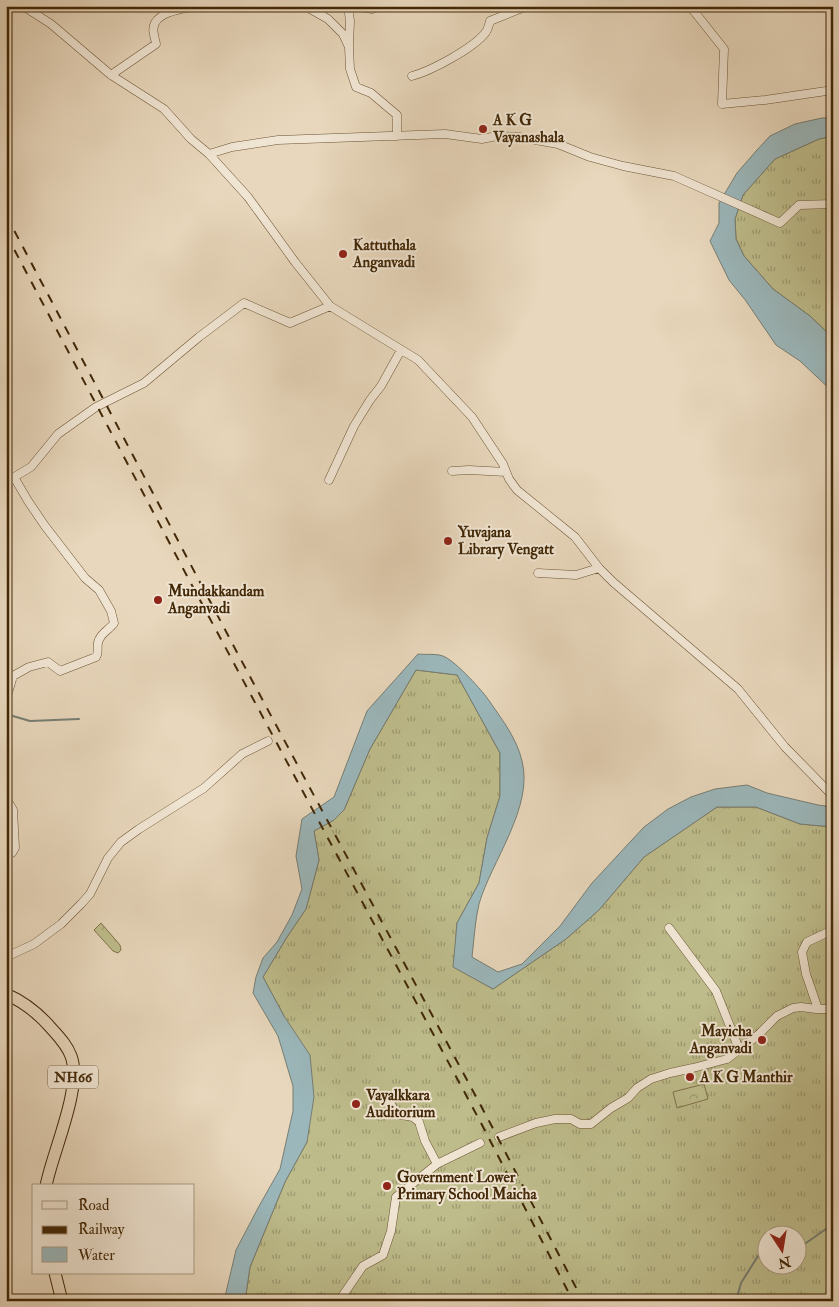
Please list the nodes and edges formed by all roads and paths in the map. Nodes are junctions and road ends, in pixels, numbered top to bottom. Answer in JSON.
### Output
{"nodes":[{"id":1,"x":23,"y":6,"type":"edge"},
{"id":2,"x":196,"y":6,"type":"edge"},
{"id":3,"x":305,"y":6,"type":"edge"},
{"id":4,"x":348,"y":6,"type":"edge"},
{"id":5,"x":353,"y":6,"type":"edge"},
{"id":6,"x":379,"y":6,"type":"edge"},
{"id":7,"x":528,"y":6,"type":"edge"},
{"id":8,"x":684,"y":6,"type":"edge"},
{"id":9,"x":349,"y":48,"type":"junction"},
{"id":10,"x":112,"y":75,"type":"junction"},
{"id":11,"x":412,"y":76,"type":"dead end"},
{"id":12,"x":833,"y":90,"type":"edge"},
{"id":13,"x":397,"y":136,"type":"junction"},
{"id":14,"x":209,"y":154,"type":"junction"},
{"id":15,"x":833,"y":204,"type":"edge"},
{"id":16,"x":330,"y":306,"type":"junction"},
{"id":17,"x":401,"y":350,"type":"junction"},
{"id":18,"x":452,"y":471,"type":"dead end"},
{"id":19,"x":506,"y":472,"type":"junction"},
{"id":20,"x":14,"y":478,"type":"junction"},
{"id":21,"x":329,"y":480,"type":"dead end"},
{"id":22,"x":6,"y":482,"type":"edge"},
{"id":23,"x":599,"y":568,"type":"junction"},
{"id":24,"x":538,"y":573,"type":"dead end"},
{"id":25,"x":6,"y":700,"type":"edge"},
{"id":26,"x":268,"y":741,"type":"dead end"},
{"id":27,"x":833,"y":796,"type":"edge"},
{"id":28,"x":6,"y":798,"type":"edge"},
{"id":29,"x":6,"y":854,"type":"edge"},
{"id":30,"x":669,"y":928,"type":"dead end"},
{"id":31,"x":833,"y":930,"type":"edge"},
{"id":32,"x":6,"y":957,"type":"edge"},
{"id":33,"x":8,"y":997,"type":"edge"},
{"id":34,"x":833,"y":1006,"type":"edge"},
{"id":35,"x":818,"y":1009,"type":"junction"},
{"id":36,"x":739,"y":1049,"type":"junction"},
{"id":37,"x":387,"y":1096,"type":"dead end"},
{"id":38,"x":499,"y":1137,"type":"dead end"},
{"id":39,"x":480,"y":1143,"type":"dead end"},
{"id":40,"x":437,"y":1164,"type":"junction"},
{"id":41,"x":47,"y":1184,"type":"edge"},
{"id":42,"x":55,"y":1274,"type":"edge"},
{"id":43,"x":62,"y":1301,"type":"edge"},
{"id":44,"x":338,"y":1301,"type":"edge"}],
"edges":[{"from":1,"to":10,"type":"street"},
{"from":2,"to":10,"type":"street"},
{"from":3,"to":9,"type":"street"},
{"from":4,"to":9,"type":"street"},
{"from":5,"to":6,"type":"street"},
{"from":7,"to":11,"type":"street"},
{"from":8,"to":12,"type":"street"},
{"from":9,"to":13,"type":"street"},
{"from":10,"to":14,"type":"street"},
{"from":13,"to":14,"type":"street"},
{"from":13,"to":15,"type":"street"},
{"from":14,"to":16,"type":"street"},
{"from":16,"to":17,"type":"street"},
{"from":16,"to":20,"type":"street"},
{"from":17,"to":19,"type":"street"},
{"from":17,"to":21,"type":"street"},
{"from":18,"to":19,"type":"street"},
{"from":19,"to":23,"type":"street"},
{"from":20,"to":22,"type":"street"},
{"from":20,"to":25,"type":"street"},
{"from":23,"to":24,"type":"street"},
{"from":23,"to":27,"type":"street"},
{"from":26,"to":32,"type":"street"},
{"from":28,"to":29,"type":"street"},
{"from":30,"to":36,"type":"street"},
{"from":31,"to":35,"type":"street"},
{"from":33,"to":41,"type":"highway","number":"NH66"},
{"from":34,"to":35,"type":"street"},
{"from":35,"to":36,"type":"street"},
{"from":36,"to":38,"type":"street"},
{"from":37,"to":40,"type":"street"},
{"from":39,"to":40,"type":"street"},
{"from":40,"to":44,"type":"street"},
{"from":42,"to":43,"type":"highway"}]}
